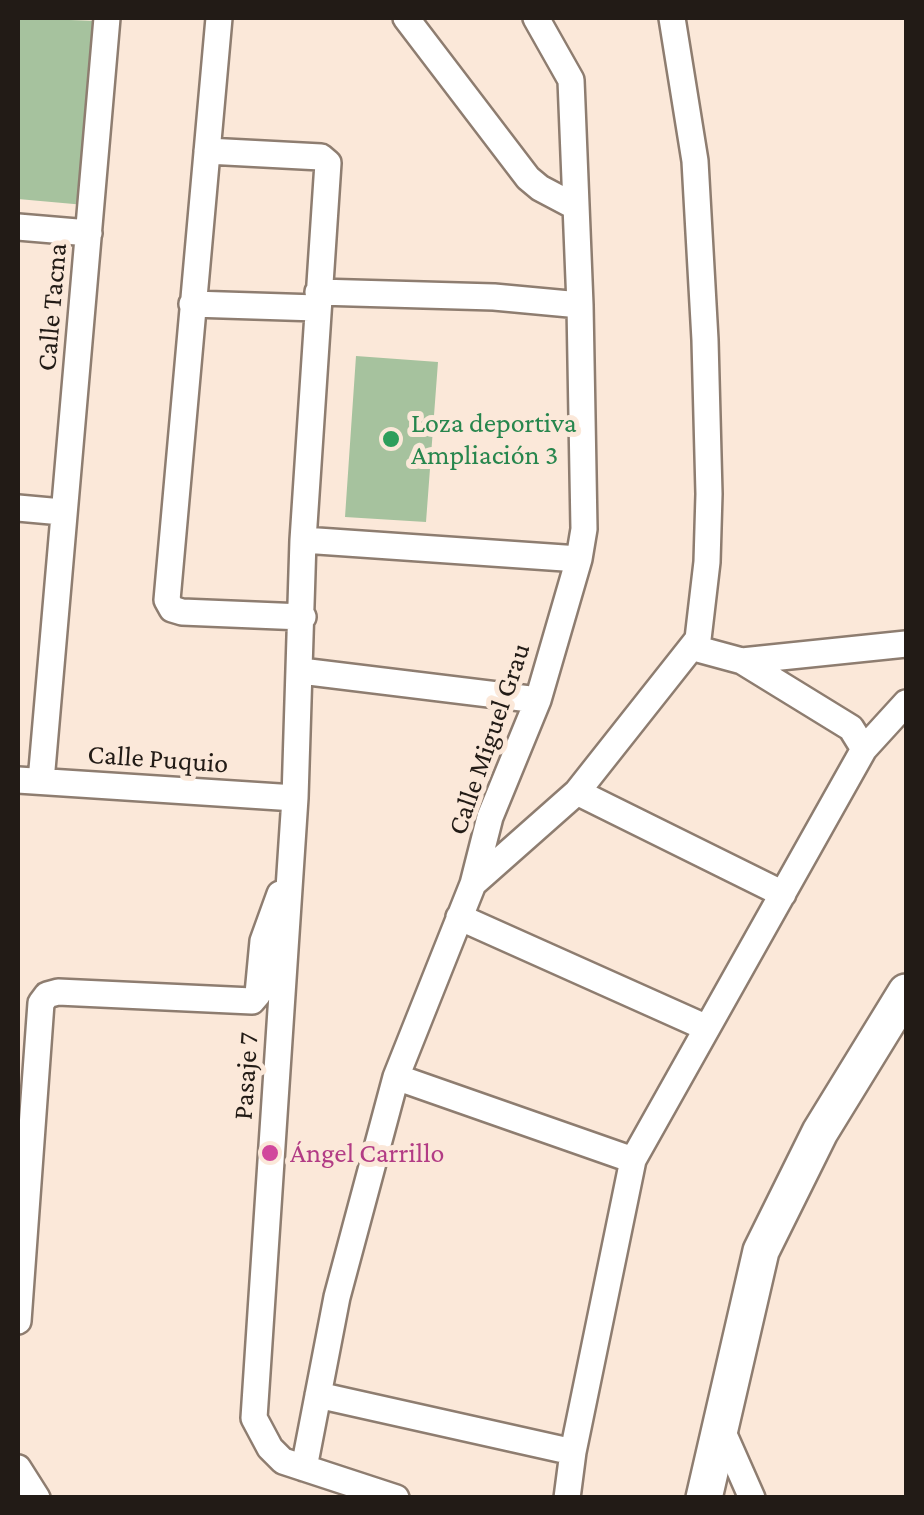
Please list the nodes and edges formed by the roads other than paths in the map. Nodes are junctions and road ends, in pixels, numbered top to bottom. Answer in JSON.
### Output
{"nodes":[{"id":1,"x":106,"y":18,"type":"edge"},
{"id":2,"x":220,"y":18,"type":"edge"},
{"id":3,"x":406,"y":18,"type":"edge"},
{"id":4,"x":672,"y":18,"type":"edge"},
{"id":5,"x":543,"y":23,"type":"edge"},
{"id":6,"x":207,"y":152,"type":"junction"},
{"id":7,"x":576,"y":207,"type":"junction"},
{"id":8,"x":18,"y":227,"type":"edge"},
{"id":9,"x":89,"y":233,"type":"junction"},
{"id":10,"x":318,"y":300,"type":"junction"},
{"id":11,"x":192,"y":304,"type":"junction"},
{"id":12,"x":580,"y":304,"type":"junction"},
{"id":13,"x":18,"y":508,"type":"edge"},
{"id":14,"x":62,"y":512,"type":"junction"},
{"id":15,"x":304,"y":540,"type":"junction"},
{"id":16,"x":579,"y":559,"type":"junction"},
{"id":17,"x":303,"y":618,"type":"junction"},
{"id":18,"x":906,"y":644,"type":"edge"},
{"id":19,"x":694,"y":648,"type":"junction"},
{"id":20,"x":742,"y":661,"type":"junction"},
{"id":21,"x":301,"y":672,"type":"junction"},
{"id":22,"x":538,"y":700,"type":"junction"},
{"id":23,"x":906,"y":703,"type":"edge"},
{"id":24,"x":864,"y":749,"type":"junction"},
{"id":25,"x":29,"y":781,"type":"edge"},
{"id":26,"x":577,"y":792,"type":"junction"},
{"id":27,"x":295,"y":798,"type":"junction"},
{"id":28,"x":289,"y":871,"type":"junction"},
{"id":29,"x":473,"y":884,"type":"junction"},
{"id":30,"x":782,"y":894,"type":"junction"},
{"id":31,"x":459,"y":917,"type":"junction"},
{"id":32,"x":906,"y":992,"type":"edge"},
{"id":33,"x":707,"y":1028,"type":"junction"},
{"id":34,"x":396,"y":1077,"type":"junction"},
{"id":35,"x":633,"y":1160,"type":"junction"},
{"id":36,"x":18,"y":1320,"type":"edge"},
{"id":37,"x":318,"y":1396,"type":"junction"},
{"id":38,"x":722,"y":1430,"type":"junction"},
{"id":39,"x":573,"y":1452,"type":"junction"},
{"id":40,"x":18,"y":1468,"type":"edge"},
{"id":41,"x":304,"y":1468,"type":"junction"},
{"id":42,"x":37,"y":1498,"type":"edge"},
{"id":43,"x":396,"y":1498,"type":"edge"},
{"id":44,"x":567,"y":1498,"type":"edge"},
{"id":45,"x":704,"y":1498,"type":"edge"},
{"id":46,"x":752,"y":1498,"type":"edge"}],
"edges":[{"from":1,"to":9,"type":"street","name":"Calle Tacna"},
{"from":2,"to":6,"type":"street"},
{"from":3,"to":7,"type":"street"},
{"from":4,"to":19,"type":"street"},
{"from":5,"to":7,"type":"street","name":"Calle Miguel Grau"},
{"from":6,"to":10,"type":"street","name":"Pasaje 7"},
{"from":6,"to":11,"type":"street"},
{"from":7,"to":12,"type":"street","name":"Calle Miguel Grau"},
{"from":8,"to":9,"type":"street"},
{"from":9,"to":14,"type":"street","name":"Calle Tacna"},
{"from":10,"to":11,"type":"street"},
{"from":10,"to":12,"type":"street"},
{"from":10,"to":15,"type":"street","name":"Pasaje 7"},
{"from":11,"to":17,"type":"street"},
{"from":12,"to":16,"type":"street","name":"Calle Miguel Grau"},
{"from":13,"to":14,"type":"street"},
{"from":14,"to":25,"type":"street","name":"Calle Tacna"},
{"from":15,"to":16,"type":"street"},
{"from":15,"to":17,"type":"street","name":"Pasaje 7"},
{"from":16,"to":22,"type":"street","name":"Calle Miguel Grau"},
{"from":17,"to":21,"type":"street","name":"Pasaje 7"},
{"from":18,"to":20,"type":"street"},
{"from":19,"to":20,"type":"street"},
{"from":19,"to":26,"type":"street"},
{"from":20,"to":24,"type":"street"},
{"from":21,"to":22,"type":"street"},
{"from":21,"to":27,"type":"street","name":"Pasaje 7"},
{"from":22,"to":29,"type":"street","name":"Calle Miguel Grau"},
{"from":23,"to":24,"type":"street"},
{"from":24,"to":30,"type":"street"},
{"from":25,"to":27,"type":"street","name":"Calle Puquio"},
{"from":26,"to":29,"type":"street"},
{"from":26,"to":30,"type":"street"},
{"from":27,"to":28,"type":"street","name":"Pasaje 7"},
{"from":28,"to":36,"type":"street"},
{"from":28,"to":41,"type":"street","name":"Pasaje 7"},
{"from":29,"to":31,"type":"street","name":"Calle Miguel Grau"},
{"from":30,"to":33,"type":"street"},
{"from":31,"to":33,"type":"street"},
{"from":31,"to":34,"type":"street","name":"Calle Miguel Grau"},
{"from":32,"to":38,"type":"street"},
{"from":33,"to":35,"type":"street"},
{"from":34,"to":35,"type":"street"},
{"from":34,"to":37,"type":"street","name":"Calle Miguel Grau"},
{"from":35,"to":39,"type":"street"},
{"from":37,"to":39,"type":"street"},
{"from":37,"to":41,"type":"street","name":"Calle Miguel Grau"},
{"from":38,"to":45,"type":"street"},
{"from":38,"to":46,"type":"street"},
{"from":39,"to":44,"type":"street"},
{"from":40,"to":42,"type":"street"},
{"from":41,"to":43,"type":"street"}]}
